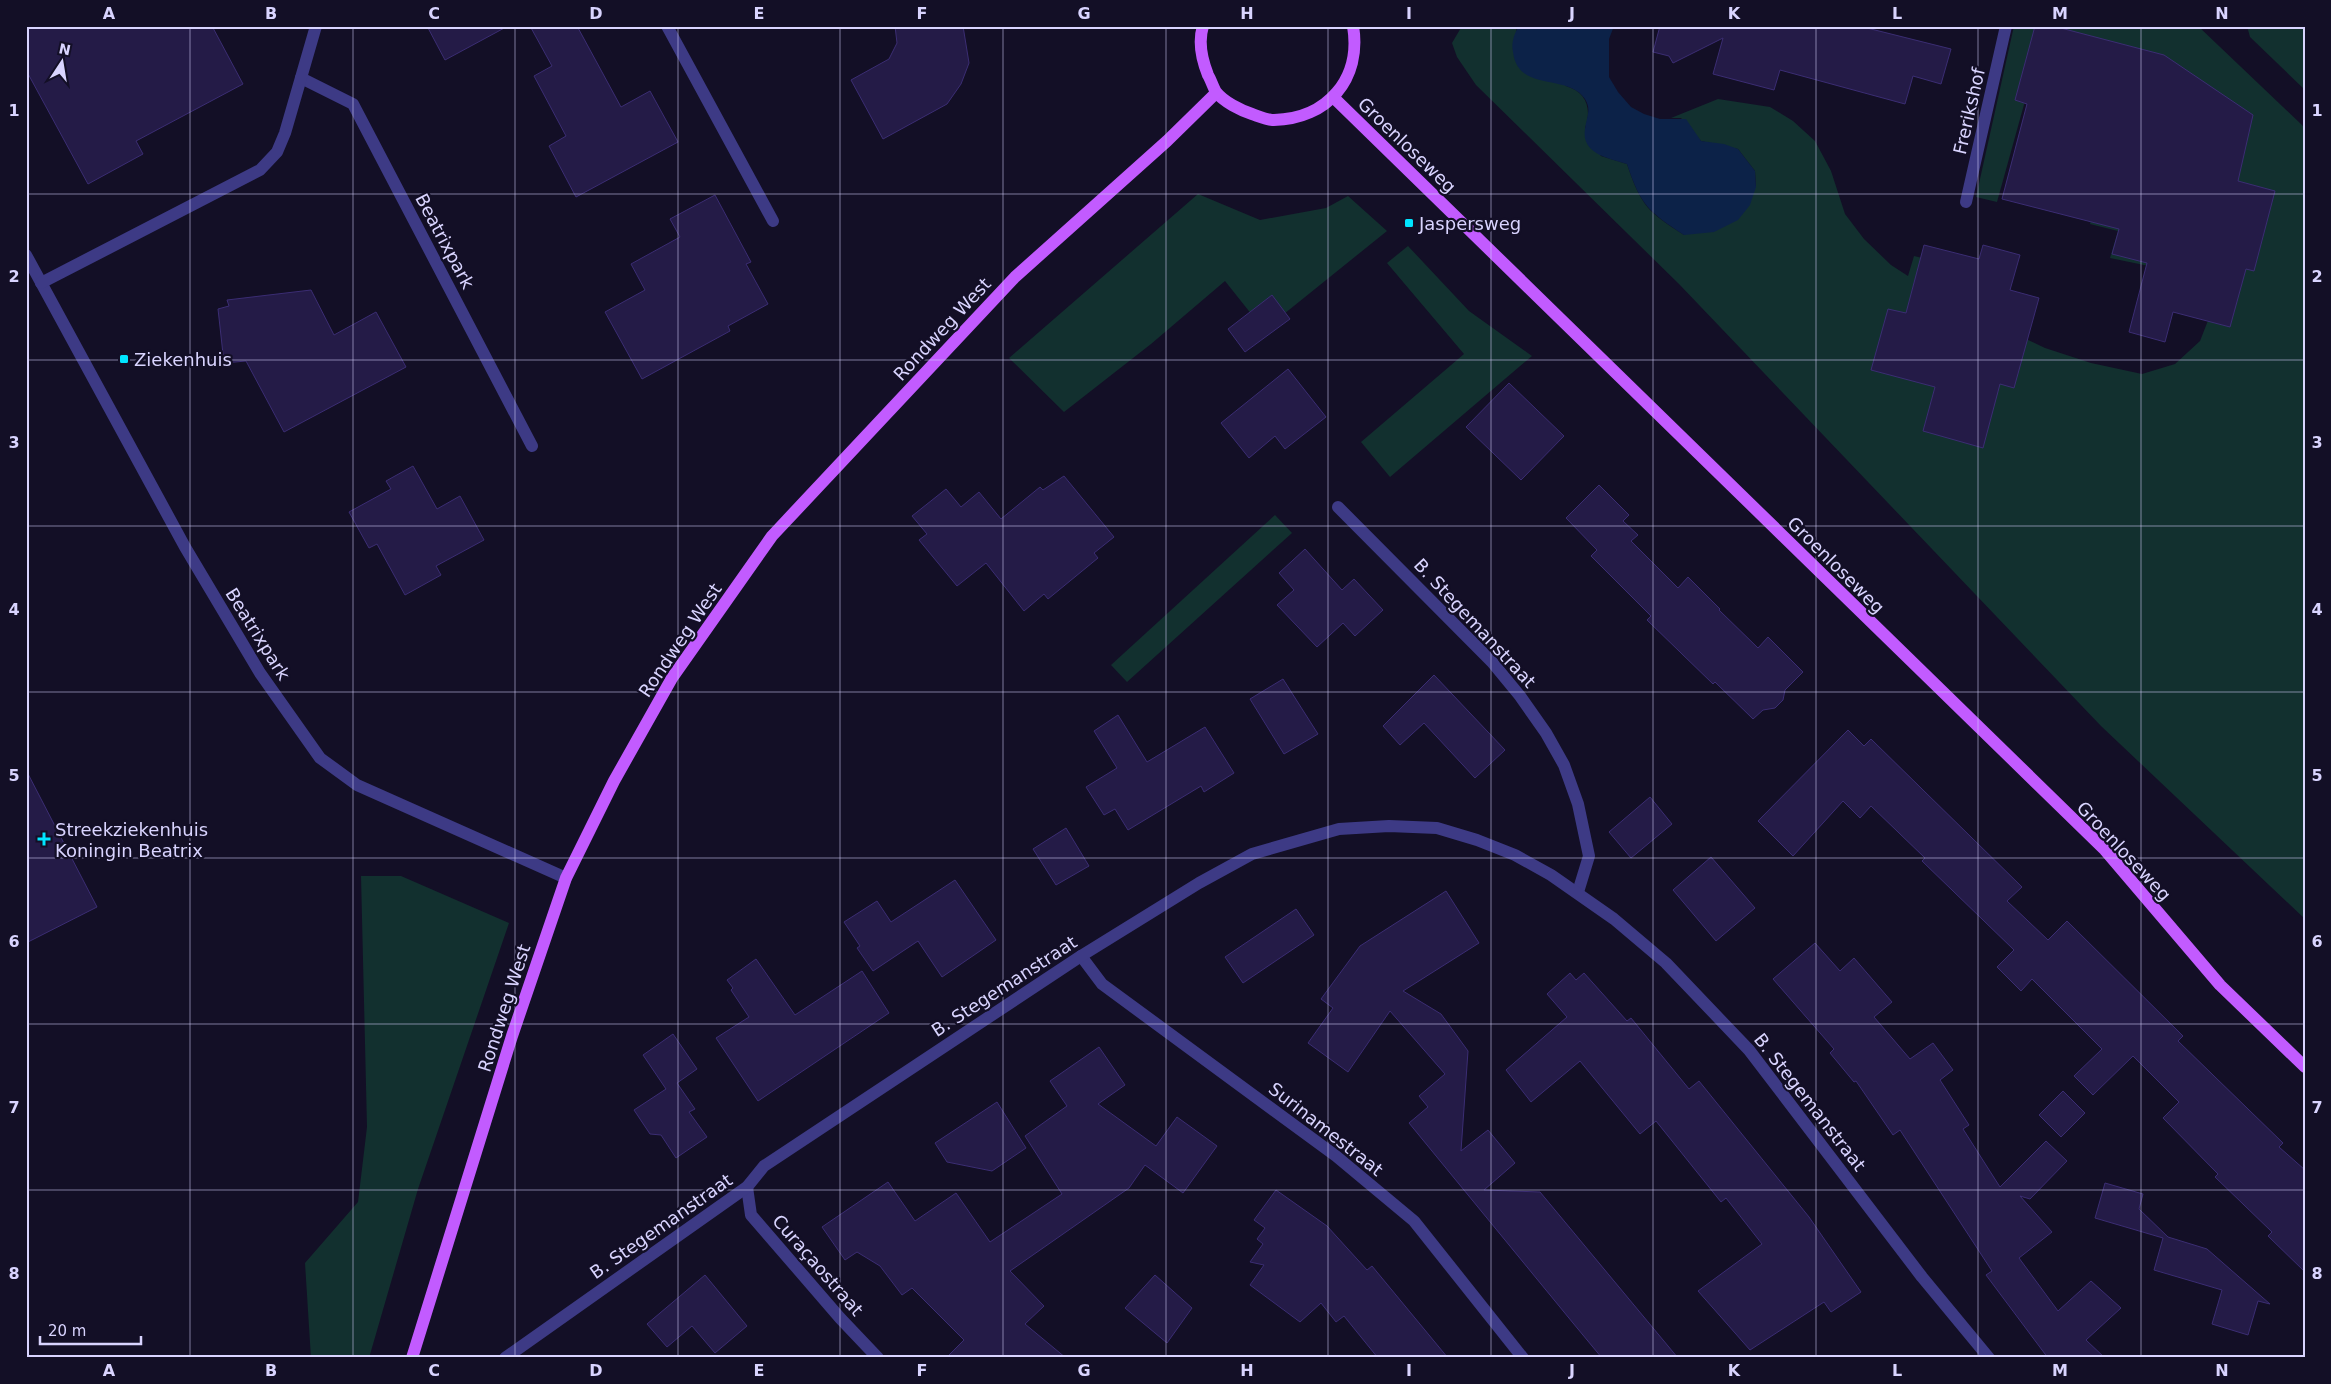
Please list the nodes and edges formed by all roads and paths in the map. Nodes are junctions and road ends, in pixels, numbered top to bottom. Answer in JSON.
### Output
{"nodes":[{"id":1,"x":316,"y":26,"type":"edge"},
{"id":2,"x":666,"y":26,"type":"edge"},
{"id":3,"x":1203,"y":26,"type":"edge"},
{"id":4,"x":1353,"y":26,"type":"edge"},
{"id":5,"x":2006,"y":26,"type":"edge"},
{"id":6,"x":301,"y":78,"type":"junction"},
{"id":7,"x":1216,"y":93,"type":"junction"},
{"id":8,"x":1333,"y":97,"type":"junction"},
{"id":9,"x":1966,"y":202,"type":"dead end"},
{"id":10,"x":773,"y":221,"type":"dead end"},
{"id":11,"x":26,"y":255,"type":"edge"},
{"id":12,"x":42,"y":283,"type":"junction"},
{"id":13,"x":532,"y":446,"type":"dead end"},
{"id":14,"x":1338,"y":507,"type":"dead end"},
{"id":15,"x":566,"y":878,"type":"junction"},
{"id":16,"x":1578,"y":892,"type":"junction"},
{"id":17,"x":1081,"y":956,"type":"junction"},
{"id":18,"x":2305,"y":1067,"type":"edge"},
{"id":19,"x":747,"y":1187,"type":"junction"},
{"id":20,"x":412,"y":1358,"type":"edge"},
{"id":21,"x":504,"y":1358,"type":"edge"},
{"id":22,"x":878,"y":1358,"type":"edge"},
{"id":23,"x":1523,"y":1358,"type":"edge"},
{"id":24,"x":1989,"y":1358,"type":"edge"}],
"edges":[{"from":1,"to":6,"type":"street"},
{"from":2,"to":10,"type":"street"},
{"from":3,"to":7,"type":"main road"},
{"from":4,"to":8,"type":"main road"},
{"from":5,"to":9,"type":"street","name":"Frerikshof"},
{"from":6,"to":12,"type":"street"},
{"from":6,"to":13,"type":"street","name":"Beatrixpark"},
{"from":7,"to":8,"type":"main road"},
{"from":7,"to":15,"type":"main road","name":"Rondweg West"},
{"from":8,"to":18,"type":"main road","name":"Groenloseweg"},
{"from":11,"to":12,"type":"street","name":"Beatrixpark"},
{"from":12,"to":15,"type":"street","name":"Beatrixpark"},
{"from":14,"to":16,"type":"street","name":"B. Stegemanstraat"},
{"from":15,"to":20,"type":"main road","name":"Rondweg West"},
{"from":16,"to":17,"type":"street","name":"B. Stegemanstraat"},
{"from":16,"to":24,"type":"street","name":"B. Stegemanstraat"},
{"from":17,"to":19,"type":"street","name":"B. Stegemanstraat"},
{"from":17,"to":23,"type":"street","name":"Surinamestraat"},
{"from":19,"to":21,"type":"street","name":"B. Stegemanstraat"},
{"from":19,"to":22,"type":"street","name":"Curaçaostraat"}]}
